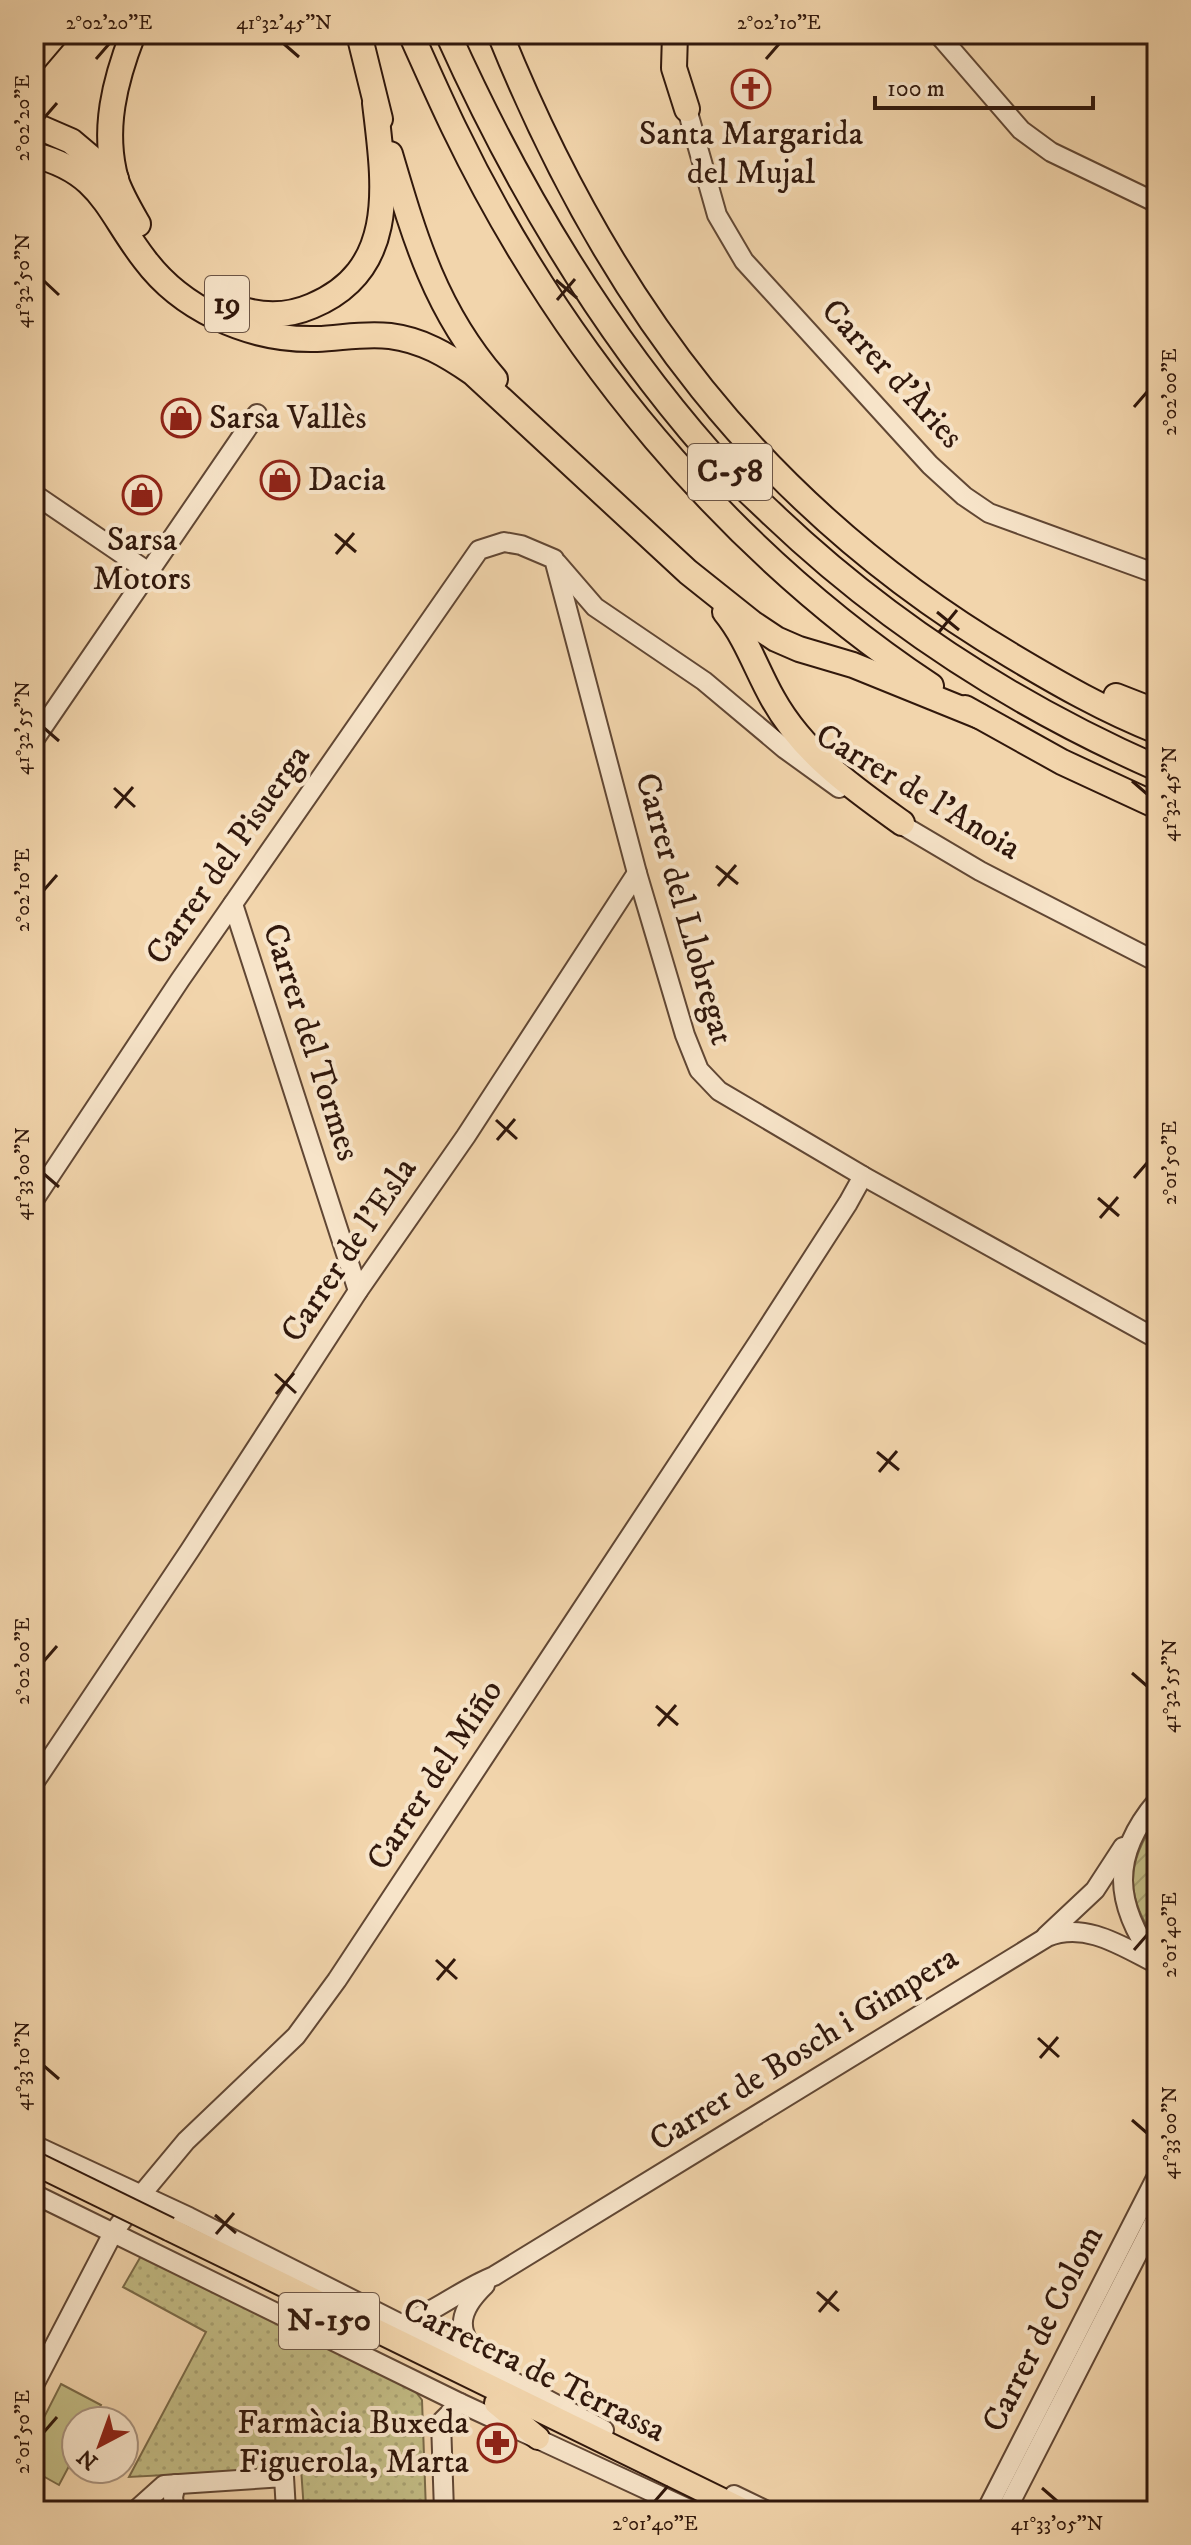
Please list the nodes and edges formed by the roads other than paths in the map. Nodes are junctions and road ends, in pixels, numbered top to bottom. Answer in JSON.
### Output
{"nodes":[{"id":1,"x":57,"y":34,"type":"edge"},
{"id":2,"x":133,"y":34,"type":"edge"},
{"id":3,"x":359,"y":34,"type":"edge"},
{"id":4,"x":411,"y":34,"type":"edge"},
{"id":5,"x":448,"y":34,"type":"edge"},
{"id":6,"x":500,"y":34,"type":"edge"},
{"id":7,"x":675,"y":34,"type":"edge"},
{"id":8,"x":938,"y":34,"type":"edge"},
{"id":9,"x":34,"y":61,"type":"edge"},
{"id":10,"x":375,"y":103,"type":"junction"},
{"id":11,"x":687,"y":109,"type":"joint"},
{"id":12,"x":34,"y":125,"type":"edge"},
{"id":13,"x":34,"y":155,"type":"edge"},
{"id":14,"x":116,"y":179,"type":"junction"},
{"id":15,"x":1157,"y":203,"type":"edge"},
{"id":16,"x":257,"y":414,"type":"dead end"},
{"id":17,"x":555,"y":448,"type":"junction"},
{"id":18,"x":34,"y":494,"type":"edge"},
{"id":19,"x":843,"y":534,"type":"junction"},
{"id":20,"x":554,"y":559,"type":"junction"},
{"id":21,"x":688,"y":572,"type":"junction"},
{"id":22,"x":150,"y":573,"type":"junction"},
{"id":23,"x":1157,"y":574,"type":"edge"},
{"id":24,"x":1157,"y":712,"type":"edge"},
{"id":25,"x":979,"y":716,"type":"junction"},
{"id":26,"x":1157,"y":731,"type":"edge"},
{"id":27,"x":34,"y":740,"type":"edge"},
{"id":28,"x":1157,"y":768,"type":"edge"},
{"id":29,"x":1157,"y":806,"type":"edge"},
{"id":30,"x":902,"y":823,"type":"junction"},
{"id":31,"x":637,"y":873,"type":"junction"},
{"id":32,"x":233,"y":904,"type":"junction"},
{"id":33,"x":1157,"y":962,"type":"edge"},
{"id":34,"x":863,"y":1176,"type":"junction"},
{"id":35,"x":34,"y":1200,"type":"edge"},
{"id":36,"x":358,"y":1291,"type":"junction"},
{"id":37,"x":1157,"y":1339,"type":"edge"},
{"id":38,"x":36,"y":1776,"type":"edge"},
{"id":39,"x":1157,"y":1801,"type":"edge"},
{"id":40,"x":1136,"y":1829,"type":"junction"},
{"id":41,"x":1039,"y":1942,"type":"junction"},
{"id":42,"x":1157,"y":1964,"type":"edge"},
{"id":43,"x":34,"y":2145,"type":"edge"},
{"id":44,"x":34,"y":2163,"type":"edge"},
{"id":45,"x":1157,"y":2176,"type":"edge"},
{"id":46,"x":34,"y":2177,"type":"edge"},
{"id":47,"x":34,"y":2194,"type":"edge"},
{"id":48,"x":141,"y":2195,"type":"junction"},
{"id":49,"x":1157,"y":2216,"type":"edge"},
{"id":50,"x":113,"y":2233,"type":"junction"},
{"id":51,"x":165,"y":2234,"type":"junction"},
{"id":52,"x":494,"y":2276,"type":"junction"},
{"id":53,"x":401,"y":2324,"type":"junction"},
{"id":54,"x":34,"y":2385,"type":"edge"},
{"id":55,"x":491,"y":2385,"type":"junction"},
{"id":56,"x":541,"y":2397,"type":"joint"},
{"id":57,"x":460,"y":2403,"type":"junction"},
{"id":58,"x":538,"y":2438,"type":"junction"},
{"id":59,"x":170,"y":2485,"type":"junction"},
{"id":60,"x":135,"y":2511,"type":"edge"},
{"id":61,"x":175,"y":2511,"type":"edge"},
{"id":62,"x":286,"y":2511,"type":"edge"},
{"id":63,"x":444,"y":2511,"type":"edge"},
{"id":64,"x":693,"y":2511,"type":"edge"},
{"id":65,"x":720,"y":2511,"type":"edge"},
{"id":66,"x":745,"y":2511,"type":"edge"},
{"id":67,"x":767,"y":2511,"type":"edge"},
{"id":68,"x":986,"y":2511,"type":"edge"},
{"id":69,"x":1006,"y":2511,"type":"edge"}],
"edges":[{"from":1,"to":9,"type":"main road"},
{"from":2,"to":14,"type":"highway","number":"19"},
{"from":3,"to":10,"type":"highway"},
{"from":4,"to":25,"type":"highway","number":"C-58"},
{"from":5,"to":28,"type":"highway","number":"C-58"},
{"from":6,"to":19,"type":"highway"},
{"from":7,"to":11,"type":"highway"},
{"from":8,"to":15,"type":"street"},
{"from":10,"to":14,"type":"highway","number":"19"},
{"from":10,"to":17,"type":"highway"},
{"from":11,"to":23,"type":"street","name":"Carrer d'Àries"},
{"from":12,"to":14,"type":"highway"},
{"from":13,"to":17,"type":"highway"},
{"from":16,"to":22,"type":"street"},
{"from":17,"to":21,"type":"highway"},
{"from":18,"to":22,"type":"street"},
{"from":19,"to":24,"type":"highway"},
{"from":19,"to":26,"type":"highway"},
{"from":20,"to":30,"type":"street","name":"Carrer de l'Anoia"},
{"from":20,"to":31,"type":"street","name":"Carrer del Llobregat"},
{"from":20,"to":32,"type":"street","name":"Carrer del Pisuerga"},
{"from":21,"to":25,"type":"highway"},
{"from":21,"to":30,"type":"highway"},
{"from":22,"to":27,"type":"street"},
{"from":25,"to":29,"type":"highway","number":"C-58"},
{"from":30,"to":33,"type":"street","name":"Carrer de l'Anoia"},
{"from":31,"to":34,"type":"street","name":"Carrer del Llobregat"},
{"from":31,"to":36,"type":"street","name":"Carrer de l'Esla"},
{"from":32,"to":35,"type":"street","name":"Carrer del Pisuerga"},
{"from":32,"to":36,"type":"street","name":"Carrer del Tormes"},
{"from":34,"to":37,"type":"street","name":"Carrer del Llobregat"},
{"from":34,"to":48,"type":"street","name":"Carrer del Miño"},
{"from":36,"to":38,"type":"street","name":"Carrer de l'Esla"},
{"from":39,"to":40,"type":"street"},
{"from":40,"to":41,"type":"street"},
{"from":40,"to":42,"type":"street"},
{"from":41,"to":42,"type":"street","name":"Carrer de Bosch i Gimpera"},
{"from":41,"to":52,"type":"street","name":"Carrer de Bosch i Gimpera"},
{"from":43,"to":48,"type":"street"},
{"from":44,"to":51,"type":"main road","name":"Carretera de Terrassa","number":"N-150","bridge":true},
{"from":45,"to":68,"type":"street","name":"Carrer de Colom"},
{"from":46,"to":51,"type":"main road","name":"Carretera de Terrassa","number":"N-150"},
{"from":47,"to":50,"type":"street"},
{"from":48,"to":50,"type":"street","name":"Carrer del Miño"},
{"from":48,"to":53,"type":"street"},
{"from":49,"to":69,"type":"street","name":"Carrer de Colom"},
{"from":50,"to":54,"type":"street","name":"Carrer del Miño"},
{"from":50,"to":57,"type":"street"},
{"from":51,"to":55,"type":"main road","name":"Carretera de Terrassa","number":"N-150"},
{"from":52,"to":53,"type":"street","name":"Carrer de Bosch i Gimpera"},
{"from":52,"to":55,"type":"street","name":"Carrer de Bosch i Gimpera"},
{"from":53,"to":55,"type":"street"},
{"from":55,"to":56,"type":"main road"},
{"from":55,"to":58,"type":"main road"},
{"from":55,"to":65,"type":"main road","name":"Carretera de Terrassa","number":"N-150"},
{"from":55,"to":66,"type":"main road","name":"Carretera de Terrassa","number":"N-150"},
{"from":56,"to":67,"type":"street"},
{"from":57,"to":58,"type":"street"},
{"from":57,"to":63,"type":"street"},
{"from":58,"to":64,"type":"street"},
{"from":59,"to":60,"type":"street"},
{"from":59,"to":61,"type":"street"},
{"from":59,"to":62,"type":"street"}]}
